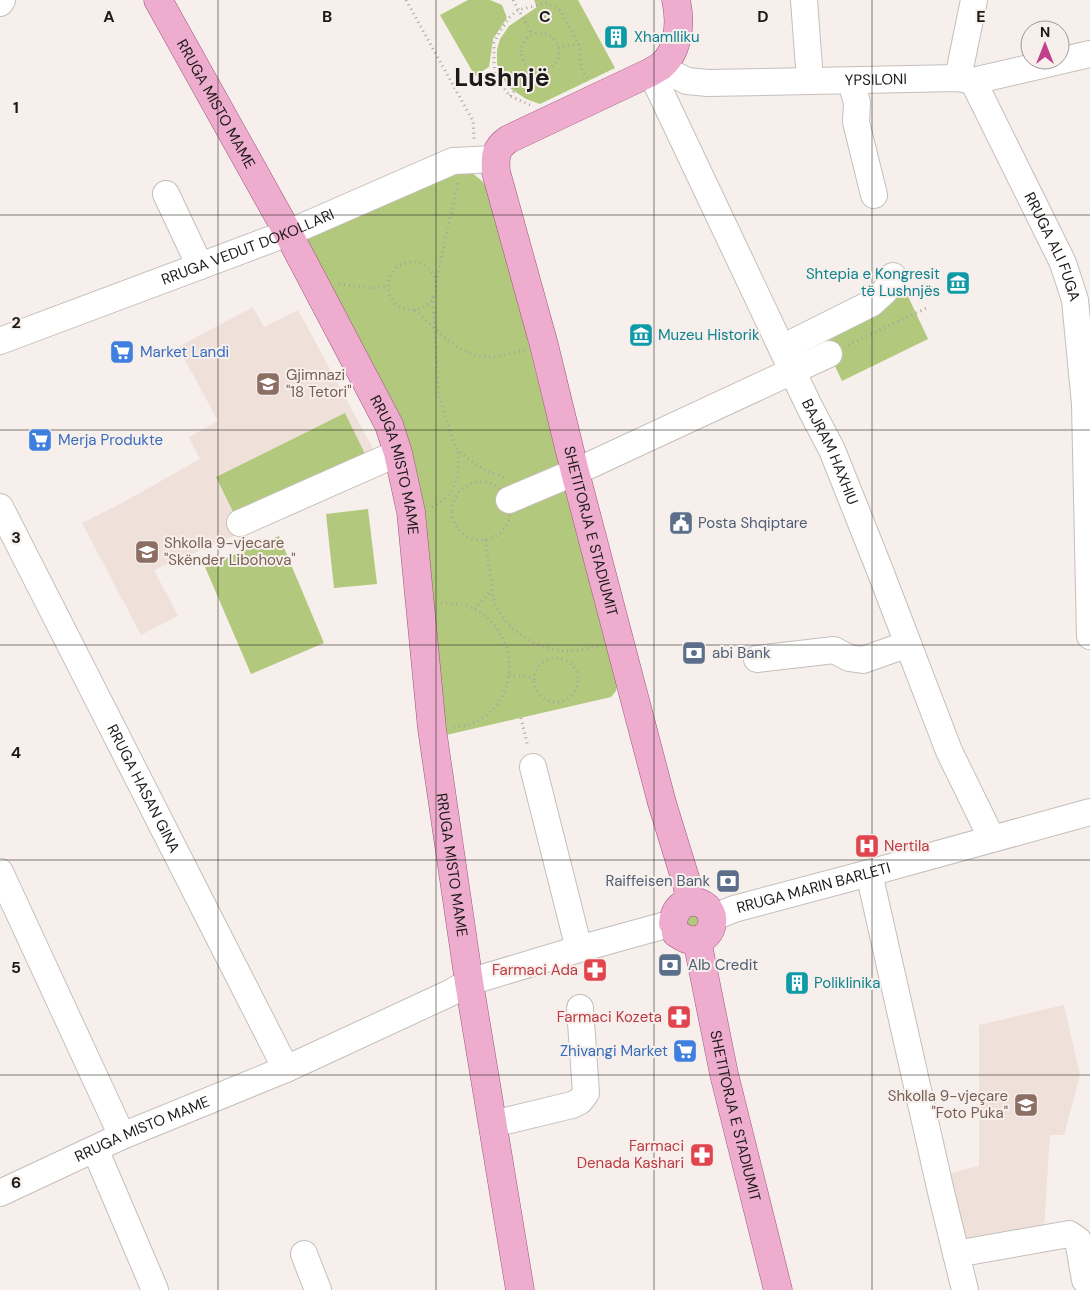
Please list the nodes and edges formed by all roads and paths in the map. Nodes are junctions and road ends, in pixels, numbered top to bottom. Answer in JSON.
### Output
{"nodes":[{"id":1,"x":158,"y":0,"type":"edge"},
{"id":2,"x":406,"y":0,"type":"edge"},
{"id":3,"x":513,"y":0,"type":"edge"},
{"id":4,"x":804,"y":0,"type":"edge"},
{"id":5,"x":974,"y":0,"type":"edge"},
{"id":6,"x":678,"y":1,"type":"edge"},
{"id":7,"x":518,"y":10,"type":"junction"},
{"id":8,"x":532,"y":35,"type":"junction"},
{"id":9,"x":579,"y":44,"type":"junction"},
{"id":10,"x":558,"y":47,"type":"junction"},
{"id":11,"x":1090,"y":54,"type":"edge"},
{"id":12,"x":532,"y":69,"type":"junction"},
{"id":13,"x":656,"y":69,"type":"junction"},
{"id":14,"x":966,"y":80,"type":"junction"},
{"id":15,"x":810,"y":81,"type":"junction"},
{"id":16,"x":851,"y":81,"type":"junction"},
{"id":17,"x":510,"y":96,"type":"junction"},
{"id":18,"x":598,"y":97,"type":"junction"},
{"id":19,"x":544,"y":122,"type":"junction"},
{"id":20,"x":475,"y":165,"type":"junction"},
{"id":21,"x":166,"y":194,"type":"dead end"},
{"id":22,"x":874,"y":195,"type":"dead end"},
{"id":23,"x":288,"y":233,"type":"junction"},
{"id":24,"x":200,"y":266,"type":"junction"},
{"id":25,"x":893,"y":276,"type":"dead end"},
{"id":26,"x":312,"y":279,"type":"junction"},
{"id":27,"x":436,"y":282,"type":"junction"},
{"id":28,"x":388,"y":286,"type":"junction"},
{"id":29,"x":433,"y":297,"type":"junction"},
{"id":30,"x":929,"y":307,"type":"dead end"},
{"id":31,"x":414,"y":310,"type":"junction"},
{"id":32,"x":435,"y":328,"type":"junction"},
{"id":33,"x":0,"y":341,"type":"edge"},
{"id":34,"x":544,"y":345,"type":"junction"},
{"id":35,"x":782,"y":348,"type":"junction"},
{"id":36,"x":829,"y":354,"type":"joint"},
{"id":37,"x":793,"y":371,"type":"junction"},
{"id":38,"x":456,"y":449,"type":"junction"},
{"id":39,"x":398,"y":453,"type":"junction"},
{"id":40,"x":575,"y":472,"type":"junction"},
{"id":41,"x":538,"y":488,"type":"junction"},
{"id":42,"x":452,"y":491,"type":"junction"},
{"id":43,"x":457,"y":494,"type":"junction"},
{"id":44,"x":509,"y":500,"type":"junction"},
{"id":45,"x":0,"y":508,"type":"edge"},
{"id":46,"x":411,"y":512,"type":"junction"},
{"id":47,"x":240,"y":523,"type":"dead end"},
{"id":48,"x":485,"y":540,"type":"junction"},
{"id":49,"x":1089,"y":542,"type":"edge"},
{"id":50,"x":492,"y":590,"type":"junction"},
{"id":51,"x":420,"y":604,"type":"junction"},
{"id":52,"x":475,"y":609,"type":"junction"},
{"id":53,"x":1090,"y":636,"type":"edge"},
{"id":54,"x":619,"y":642,"type":"junction"},
{"id":55,"x":908,"y":644,"type":"junction"},
{"id":56,"x":556,"y":650,"type":"junction"},
{"id":57,"x":555,"y":658,"type":"junction"},
{"id":58,"x":757,"y":660,"type":"dead end"},
{"id":59,"x":509,"y":675,"type":"junction"},
{"id":60,"x":534,"y":678,"type":"junction"},
{"id":61,"x":521,"y":718,"type":"dead end"},
{"id":62,"x":432,"y":729,"type":"junction"},
{"id":63,"x":532,"y":767,"type":"joint"},
{"id":64,"x":1090,"y":812,"type":"edge"},
{"id":65,"x":992,"y":839,"type":"junction"},
{"id":66,"x":0,"y":872,"type":"edge"},
{"id":67,"x":870,"y":873,"type":"junction"},
{"id":68,"x":702,"y":910,"type":"junction"},
{"id":69,"x":682,"y":932,"type":"junction"},
{"id":70,"x":579,"y":949,"type":"junction"},
{"id":71,"x":463,"y":989,"type":"junction"},
{"id":72,"x":580,"y":1008,"type":"dead end"},
{"id":73,"x":286,"y":1069,"type":"junction"},
{"id":74,"x":493,"y":1124,"type":"junction"},
{"id":75,"x":122,"y":1136,"type":"junction"},
{"id":76,"x":95,"y":1149,"type":"junction"},
{"id":77,"x":0,"y":1193,"type":"edge"},
{"id":78,"x":304,"y":1254,"type":"dead end"},
{"id":79,"x":956,"y":1254,"type":"junction"},
{"id":80,"x":1085,"y":1280,"type":"dead end"},
{"id":81,"x":155,"y":1290,"type":"edge"},
{"id":82,"x":318,"y":1290,"type":"edge"},
{"id":83,"x":520,"y":1290,"type":"edge"},
{"id":84,"x":778,"y":1290,"type":"edge"},
{"id":85,"x":965,"y":1290,"type":"edge"}],
"edges":[{"from":1,"to":23,"type":"main road","name":"RRUGA MISTO MAME"},
{"from":2,"to":20,"type":"path"},
{"from":3,"to":7,"type":"path"},
{"from":4,"to":15,"type":"street"},
{"from":5,"to":14,"type":"street"},
{"from":6,"to":13,"type":"main road"},
{"from":7,"to":8,"type":"path"},
{"from":7,"to":9,"type":"path"},
{"from":7,"to":17,"type":"path"},
{"from":8,"to":10,"type":"path"},
{"from":8,"to":12,"type":"path"},
{"from":9,"to":10,"type":"path"},
{"from":9,"to":18,"type":"path"},
{"from":10,"to":12,"type":"path"},
{"from":11,"to":14,"type":"street","name":"YPSILONI"},
{"from":12,"to":17,"type":"path"},
{"from":13,"to":15,"type":"street","name":"YPSILONI"},
{"from":13,"to":18,"type":"main road"},
{"from":13,"to":35,"type":"street","name":"BAJRAM HAXHIU"},
{"from":14,"to":16,"type":"street","name":"YPSILONI"},
{"from":14,"to":49,"type":"street","name":"RRUGA ALI FUGA"},
{"from":15,"to":16,"type":"street","name":"YPSILONI"},
{"from":16,"to":22,"type":"street"},
{"from":17,"to":19,"type":"path"},
{"from":18,"to":19,"type":"main road"},
{"from":19,"to":20,"type":"main road"},
{"from":20,"to":23,"type":"street","name":"RRUGA VEDUT DOKOLLARI"},
{"from":20,"to":27,"type":"path"},
{"from":20,"to":34,"type":"main road","name":"SHETITORJA E STADIUMIT"},
{"from":21,"to":24,"type":"street"},
{"from":23,"to":24,"type":"street","name":"RRUGA VEDUT DOKOLLARI"},
{"from":23,"to":26,"type":"main road","name":"RRUGA MISTO MAME"},
{"from":24,"to":33,"type":"street","name":"RRUGA VEDUT DOKOLLARI"},
{"from":25,"to":35,"type":"street"},
{"from":26,"to":28,"type":"path"},
{"from":26,"to":39,"type":"main road","name":"RRUGA MISTO MAME"},
{"from":27,"to":28,"type":"path"},
{"from":27,"to":29,"type":"path"},
{"from":28,"to":31,"type":"path"},
{"from":29,"to":31,"type":"path"},
{"from":29,"to":32,"type":"path"},
{"from":30,"to":36,"type":"path"},
{"from":31,"to":32,"type":"path"},
{"from":32,"to":34,"type":"path"},
{"from":32,"to":38,"type":"path"},
{"from":34,"to":40,"type":"main road","name":"SHETITORJA E STADIUMIT"},
{"from":35,"to":37,"type":"street","name":"BAJRAM HAXHIU"},
{"from":36,"to":37,"type":"street"},
{"from":37,"to":40,"type":"street"},
{"from":37,"to":55,"type":"street","name":"BAJRAM HAXHIU"},
{"from":38,"to":41,"type":"path"},
{"from":38,"to":42,"type":"path"},
{"from":39,"to":46,"type":"main road","name":"RRUGA MISTO MAME"},
{"from":39,"to":47,"type":"street"},
{"from":40,"to":41,"type":"street"},
{"from":40,"to":54,"type":"main road","name":"SHETITORJA E STADIUMIT"},
{"from":41,"to":44,"type":"street"},
{"from":42,"to":43,"type":"path"},
{"from":42,"to":46,"type":"path"},
{"from":43,"to":44,"type":"path"},
{"from":43,"to":48,"type":"path"},
{"from":44,"to":48,"type":"path"},
{"from":45,"to":73,"type":"street","name":"RRUGA HASAN GINA"},
{"from":46,"to":51,"type":"main road","name":"RRUGA MISTO MAME"},
{"from":48,"to":50,"type":"path"},
{"from":49,"to":53,"type":"street","name":"RRUGA ALI FUGA"},
{"from":50,"to":52,"type":"path"},
{"from":50,"to":56,"type":"path"},
{"from":51,"to":52,"type":"path"},
{"from":51,"to":62,"type":"main road","name":"RRUGA MISTO MAME"},
{"from":52,"to":59,"type":"path"},
{"from":54,"to":56,"type":"path"},
{"from":54,"to":68,"type":"main road","name":"SHETITORJA E STADIUMIT"},
{"from":55,"to":58,"type":"street"},
{"from":55,"to":65,"type":"street","name":"BAJRAM HAXHIU"},
{"from":56,"to":57,"type":"path"},
{"from":57,"to":60,"type":"path"},
{"from":57,"to":60,"type":"path"},
{"from":59,"to":60,"type":"path"},
{"from":59,"to":62,"type":"path"},
{"from":61,"to":63,"type":"path"},
{"from":62,"to":71,"type":"main road","name":"RRUGA MISTO MAME"},
{"from":63,"to":70,"type":"street"},
{"from":64,"to":65,"type":"street","name":"RRUGA MARIN BARLETI"},
{"from":65,"to":67,"type":"street","name":"RRUGA MARIN BARLETI"},
{"from":66,"to":75,"type":"street"},
{"from":67,"to":68,"type":"street","name":"RRUGA MARIN BARLETI"},
{"from":67,"to":79,"type":"street"},
{"from":68,"to":69,"type":"main road"},
{"from":68,"to":69,"type":"main road"},
{"from":69,"to":70,"type":"street","name":"RRUGA MISTO MAME"},
{"from":69,"to":71,"type":"street","name":"RRUGA MISTO MAME"},
{"from":69,"to":84,"type":"main road","name":"SHETITORJA E STADIUMIT"},
{"from":70,"to":71,"type":"street","name":"RRUGA MISTO MAME"},
{"from":71,"to":73,"type":"street","name":"RRUGA MISTO MAME"},
{"from":71,"to":74,"type":"main road","name":"RRUGA MISTO MAME"},
{"from":72,"to":74,"type":"street"},
{"from":73,"to":75,"type":"street","name":"RRUGA MISTO MAME"},
{"from":74,"to":83,"type":"main road","name":"RRUGA MISTO MAME"},
{"from":75,"to":76,"type":"street","name":"RRUGA MISTO MAME"},
{"from":76,"to":77,"type":"street","name":"RRUGA MISTO MAME"},
{"from":76,"to":81,"type":"street"},
{"from":78,"to":82,"type":"street"},
{"from":79,"to":80,"type":"street"},
{"from":79,"to":85,"type":"street"}]}
